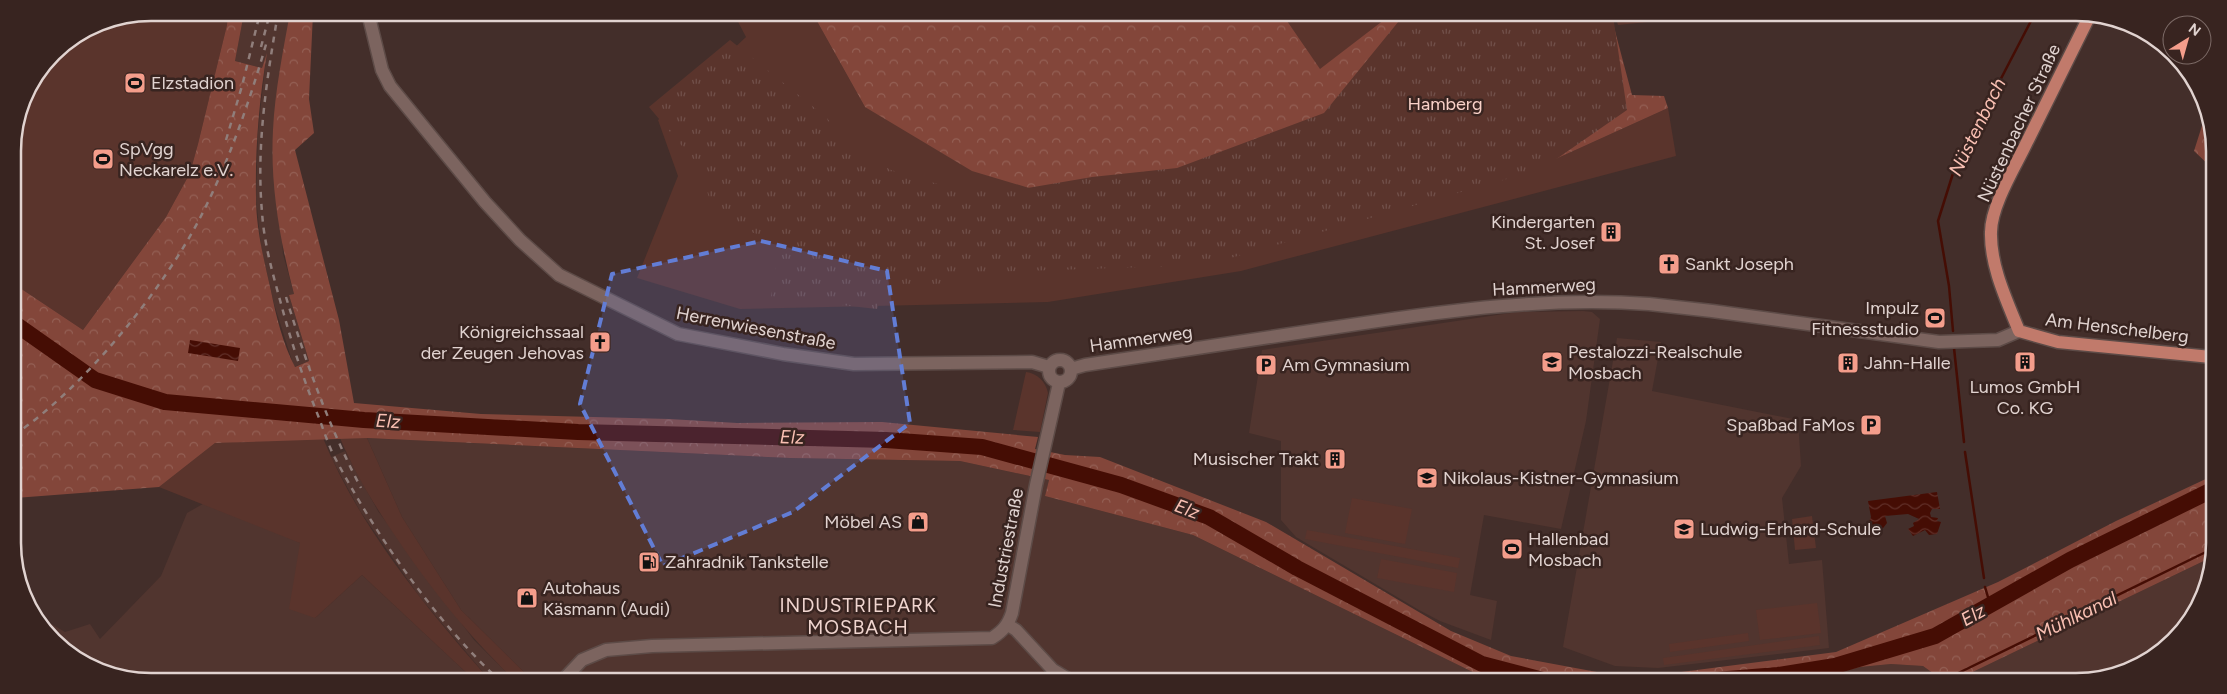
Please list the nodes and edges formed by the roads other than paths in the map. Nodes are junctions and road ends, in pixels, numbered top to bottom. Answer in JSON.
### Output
{"nodes":[{"id":1,"x":370,"y":22,"type":"edge"},
{"id":2,"x":2087,"y":22,"type":"edge"},
{"id":3,"x":2019,"y":331,"type":"junction"},
{"id":4,"x":2206,"y":357,"type":"edge"},
{"id":5,"x":1049,"y":367,"type":"junction"},
{"id":6,"x":1071,"y":369,"type":"junction"},
{"id":7,"x":1059,"y":383,"type":"junction"},
{"id":8,"x":1008,"y":625,"type":"junction"},
{"id":9,"x":570,"y":673,"type":"edge"},
{"id":10,"x":1057,"y":673,"type":"edge"}],
"edges":[{"from":1,"to":5,"type":"street","name":"Herrenwiesenstraße"},
{"from":2,"to":3,"type":"main road","name":"Nüstenbacher Straße"},
{"from":3,"to":4,"type":"main road","name":"Am Henschelberg"},
{"from":3,"to":6,"type":"street","name":"Hammerweg"},
{"from":5,"to":6,"type":"street"},
{"from":5,"to":7,"type":"street"},
{"from":6,"to":7,"type":"street"},
{"from":7,"to":8,"type":"street","name":"Industriestraße"},
{"from":8,"to":9,"type":"street","name":"Industriestraße"},
{"from":8,"to":10,"type":"street"}]}
